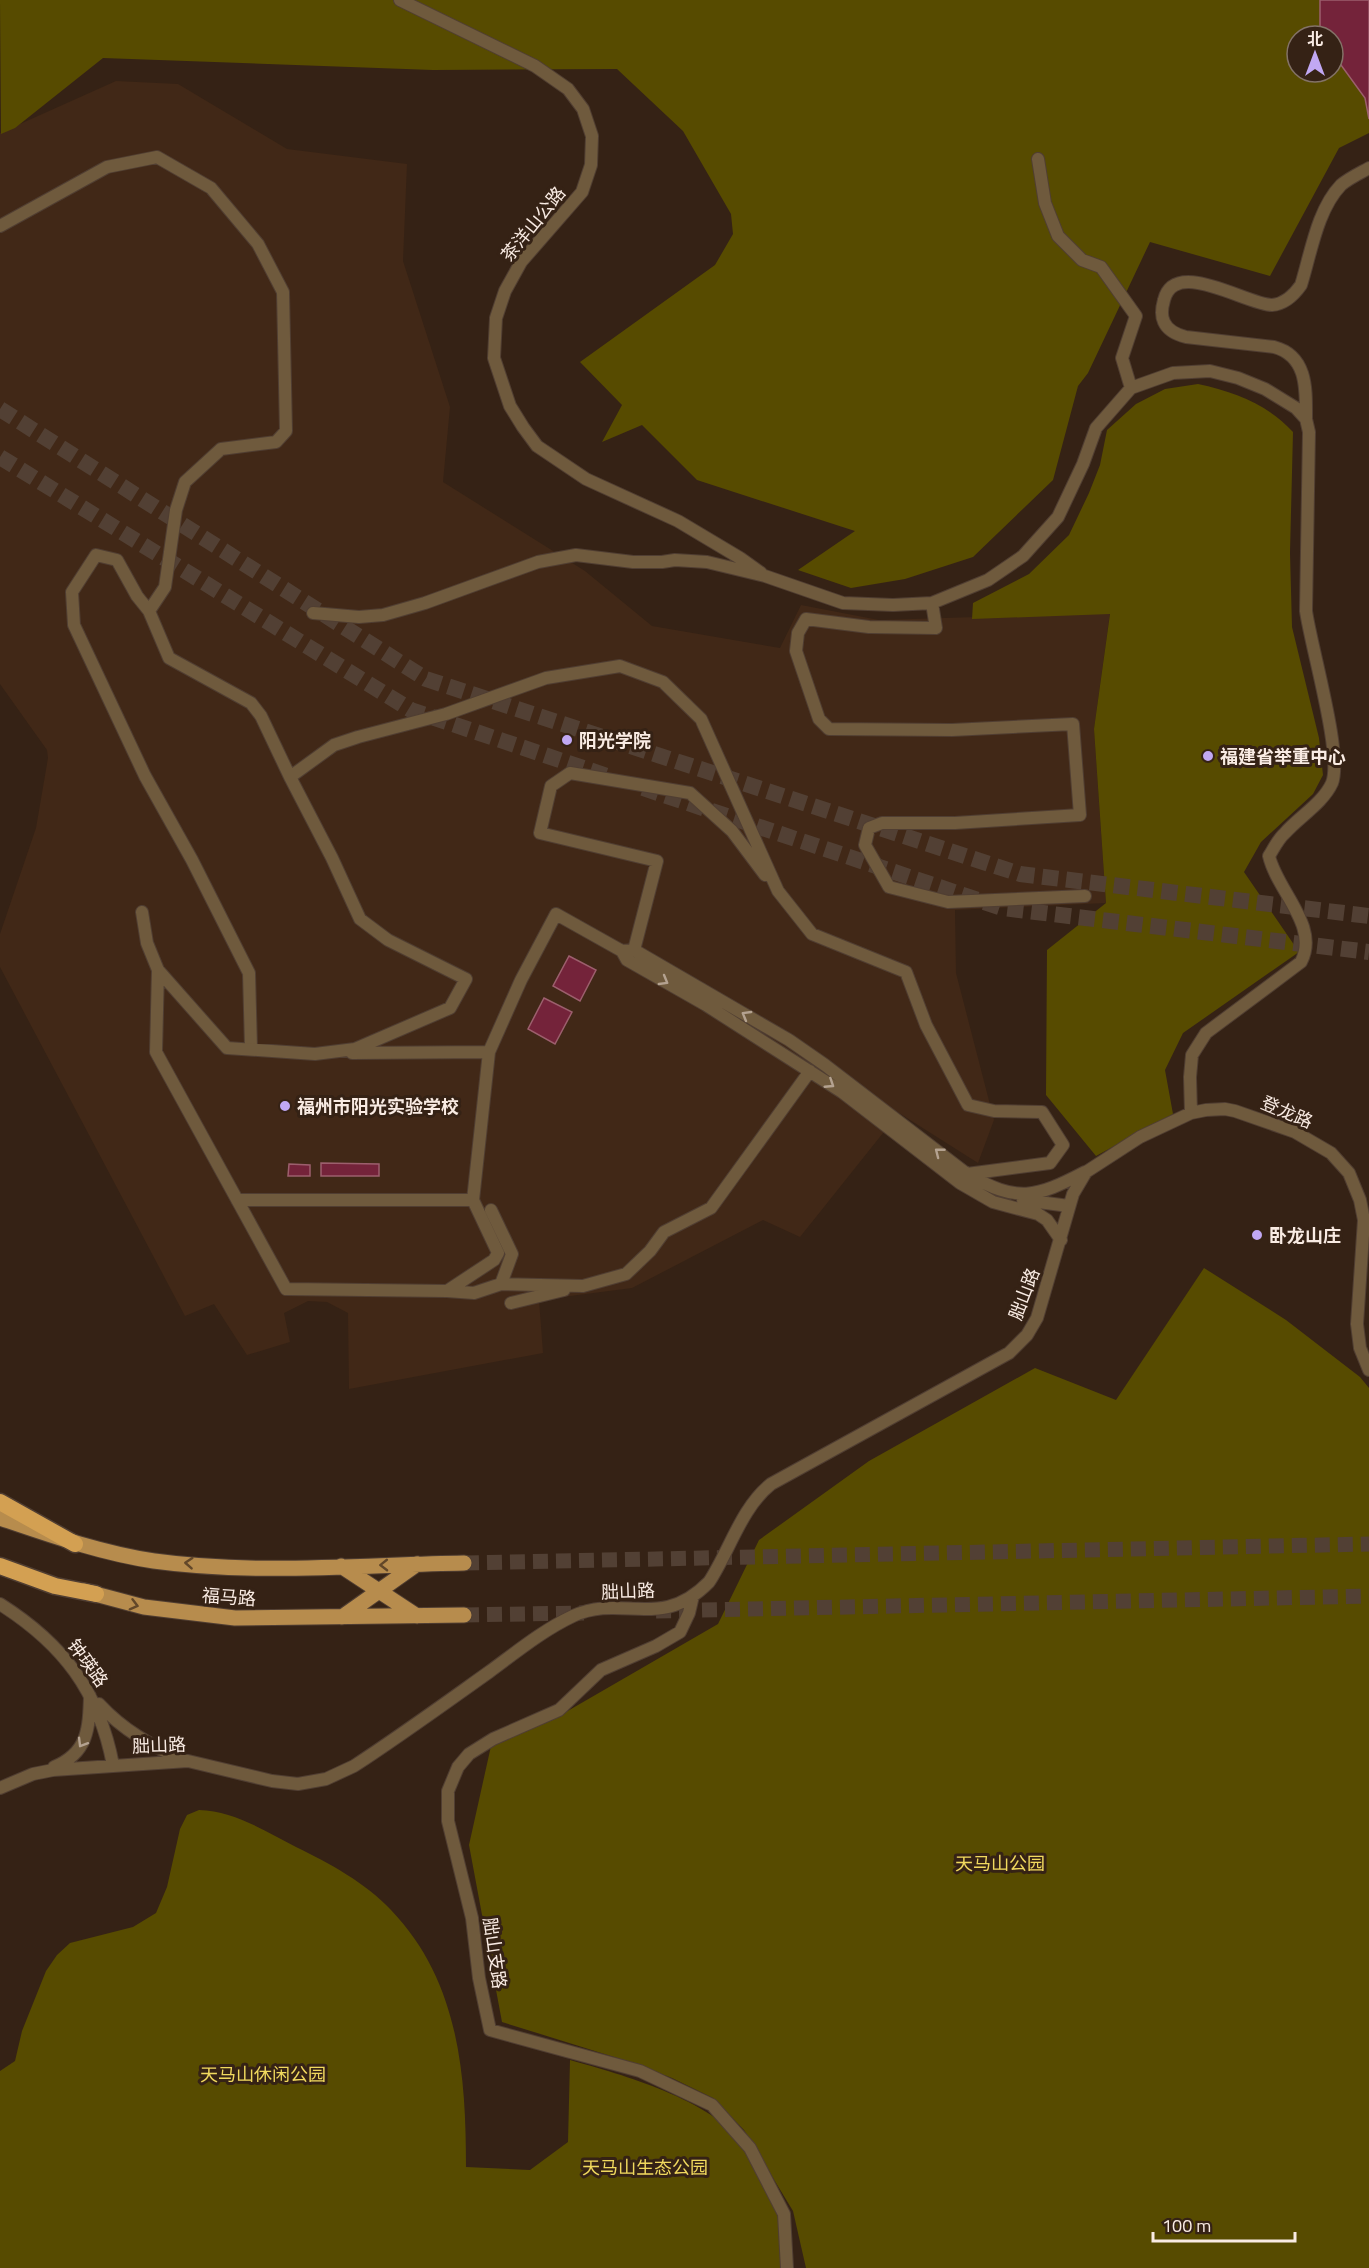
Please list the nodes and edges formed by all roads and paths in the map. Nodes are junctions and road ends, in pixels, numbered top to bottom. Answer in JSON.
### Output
{"nodes":[{"id":1,"x":400,"y":0,"type":"edge"},
{"id":2,"x":1038,"y":159,"type":"dead end"},
{"id":3,"x":1369,"y":168,"type":"edge"},
{"id":4,"x":0,"y":226,"type":"edge"},
{"id":5,"x":1131,"y":388,"type":"junction"},
{"id":6,"x":1306,"y":419,"type":"junction"},
{"id":7,"x":765,"y":576,"type":"junction"},
{"id":8,"x":932,"y":603,"type":"junction"},
{"id":9,"x":148,"y":611,"type":"junction"},
{"id":10,"x":313,"y":613,"type":"dead end"},
{"id":11,"x":290,"y":777,"type":"junction"},
{"id":12,"x":778,"y":891,"type":"junction"},
{"id":13,"x":1085,"y":896,"type":"dead end"},
{"id":14,"x":142,"y":912,"type":"dead end"},
{"id":15,"x":628,"y":950,"type":"junction"},
{"id":16,"x":158,"y":970,"type":"junction"},
{"id":17,"x":780,"y":1035,"type":"junction"},
{"id":18,"x":775,"y":1047,"type":"junction"},
{"id":19,"x":251,"y":1048,"type":"junction"},
{"id":20,"x":489,"y":1052,"type":"junction"},
{"id":21,"x":315,"y":1054,"type":"junction"},
{"id":22,"x":810,"y":1071,"type":"junction"},
{"id":23,"x":870,"y":1106,"type":"junction"},
{"id":24,"x":1191,"y":1113,"type":"junction"},
{"id":25,"x":1086,"y":1172,"type":"junction"},
{"id":26,"x":964,"y":1178,"type":"junction"},
{"id":27,"x":237,"y":1200,"type":"junction"},
{"id":28,"x":473,"y":1200,"type":"junction"},
{"id":29,"x":1019,"y":1201,"type":"junction"},
{"id":30,"x":1069,"y":1206,"type":"junction"},
{"id":31,"x":491,"y":1210,"type":"dead end"},
{"id":32,"x":1061,"y":1240,"type":"junction"},
{"id":33,"x":501,"y":1284,"type":"junction"},
{"id":34,"x":583,"y":1286,"type":"junction"},
{"id":35,"x":447,"y":1291,"type":"junction"},
{"id":36,"x":511,"y":1302,"type":"dead end"},
{"id":37,"x":1369,"y":1370,"type":"edge"},
{"id":38,"x":0,"y":1502,"type":"edge"},
{"id":39,"x":0,"y":1518,"type":"edge"},
{"id":40,"x":75,"y":1544,"type":"junction"},
{"id":41,"x":0,"y":1558,"type":"edge"},
{"id":42,"x":464,"y":1563,"type":"tunnel mouth"},
{"id":43,"x":417,"y":1564,"type":"junction"},
{"id":44,"x":0,"y":1566,"type":"edge"},
{"id":45,"x":341,"y":1566,"type":"junction"},
{"id":46,"x":379,"y":1590,"type":"junction"},
{"id":47,"x":96,"y":1594,"type":"junction"},
{"id":48,"x":693,"y":1596,"type":"junction"},
{"id":49,"x":0,"y":1604,"type":"edge"},
{"id":50,"x":464,"y":1615,"type":"tunnel mouth"},
{"id":51,"x":417,"y":1616,"type":"junction"},
{"id":52,"x":342,"y":1617,"type":"junction"},
{"id":53,"x":90,"y":1694,"type":"junction"},
{"id":54,"x":188,"y":1761,"type":"junction"},
{"id":55,"x":113,"y":1765,"type":"junction"},
{"id":56,"x":43,"y":1772,"type":"junction"},
{"id":57,"x":0,"y":1788,"type":"edge"},
{"id":58,"x":787,"y":2268,"type":"edge"}],
"edges":[{"from":1,"to":7,"type":"street","name":"茶洋山公路"},
{"from":2,"to":5,"type":"street"},
{"from":3,"to":6,"type":"street"},
{"from":4,"to":9,"type":"street"},
{"from":5,"to":6,"type":"street"},
{"from":5,"to":8,"type":"street"},
{"from":6,"to":24,"type":"street"},
{"from":7,"to":8,"type":"street"},
{"from":7,"to":10,"type":"street"},
{"from":8,"to":13,"type":"street"},
{"from":9,"to":11,"type":"street"},
{"from":9,"to":19,"type":"street"},
{"from":11,"to":12,"type":"street"},
{"from":11,"to":21,"type":"street"},
{"from":12,"to":15,"type":"street"},
{"from":12,"to":26,"type":"street"},
{"from":14,"to":16,"type":"street"},
{"from":17,"to":15,"type":"street","one_way":true},
{"from":15,"to":18,"type":"street","one_way":true},
{"from":15,"to":20,"type":"street"},
{"from":16,"to":19,"type":"street"},
{"from":16,"to":27,"type":"street"},
{"from":17,"to":18,"type":"street"},
{"from":17,"to":23,"type":"street"},
{"from":18,"to":22,"type":"street"},
{"from":19,"to":21,"type":"street"},
{"from":20,"to":21,"type":"street"},
{"from":20,"to":28,"type":"street"},
{"from":22,"to":23,"type":"street","one_way":true},
{"from":22,"to":34,"type":"street"},
{"from":23,"to":26,"type":"street"},
{"from":24,"to":25,"type":"street","name":"登龙路"},
{"from":24,"to":37,"type":"street","name":"登龙路"},
{"from":25,"to":29,"type":"street"},
{"from":25,"to":30,"type":"street","name":"登龙路"},
{"from":26,"to":29,"type":"street"},
{"from":27,"to":28,"type":"street"},
{"from":27,"to":35,"type":"street"},
{"from":28,"to":35,"type":"street"},
{"from":29,"to":30,"type":"street"},
{"from":29,"to":32,"type":"street"},
{"from":30,"to":32,"type":"street","name":"登龙路"},
{"from":31,"to":33,"type":"street"},
{"from":32,"to":48,"type":"street","name":"胐山路"},
{"from":33,"to":34,"type":"street"},
{"from":33,"to":35,"type":"street"},
{"from":34,"to":36,"type":"street"},
{"from":38,"to":40,"type":"highway"},
{"from":39,"to":40,"type":"main road","name":"福马路"},
{"from":45,"to":40,"type":"main road","name":"福马路","one_way":true},
{"from":41,"to":47,"type":"main road","name":"福马路"},
{"from":42,"to":43,"type":"main road","name":"福马路"},
{"from":43,"to":45,"type":"main road","name":"福马路","one_way":true},
{"from":43,"to":46,"type":"main road"},
{"from":43,"to":51,"type":"main road"},
{"from":44,"to":47,"type":"highway"},
{"from":45,"to":46,"type":"main road"},
{"from":45,"to":52,"type":"main road"},
{"from":46,"to":51,"type":"main road"},
{"from":46,"to":52,"type":"main road"},
{"from":47,"to":52,"type":"main road","name":"福马路","one_way":true},
{"from":48,"to":54,"type":"street","name":"胐山路"},
{"from":48,"to":58,"type":"street","name":"胐山支路"},
{"from":49,"to":53,"type":"street","name":"钟瑛路"},
{"from":50,"to":51,"type":"main road","name":"福马路"},
{"from":51,"to":52,"type":"main road","name":"福马路"},
{"from":53,"to":54,"type":"street"},
{"from":53,"to":55,"type":"street","name":"钟瑛路"},
{"from":53,"to":56,"type":"street","one_way":true},
{"from":54,"to":55,"type":"street","name":"胐山路"},
{"from":55,"to":56,"type":"street","name":"胐山路"},
{"from":56,"to":57,"type":"street"}]}
